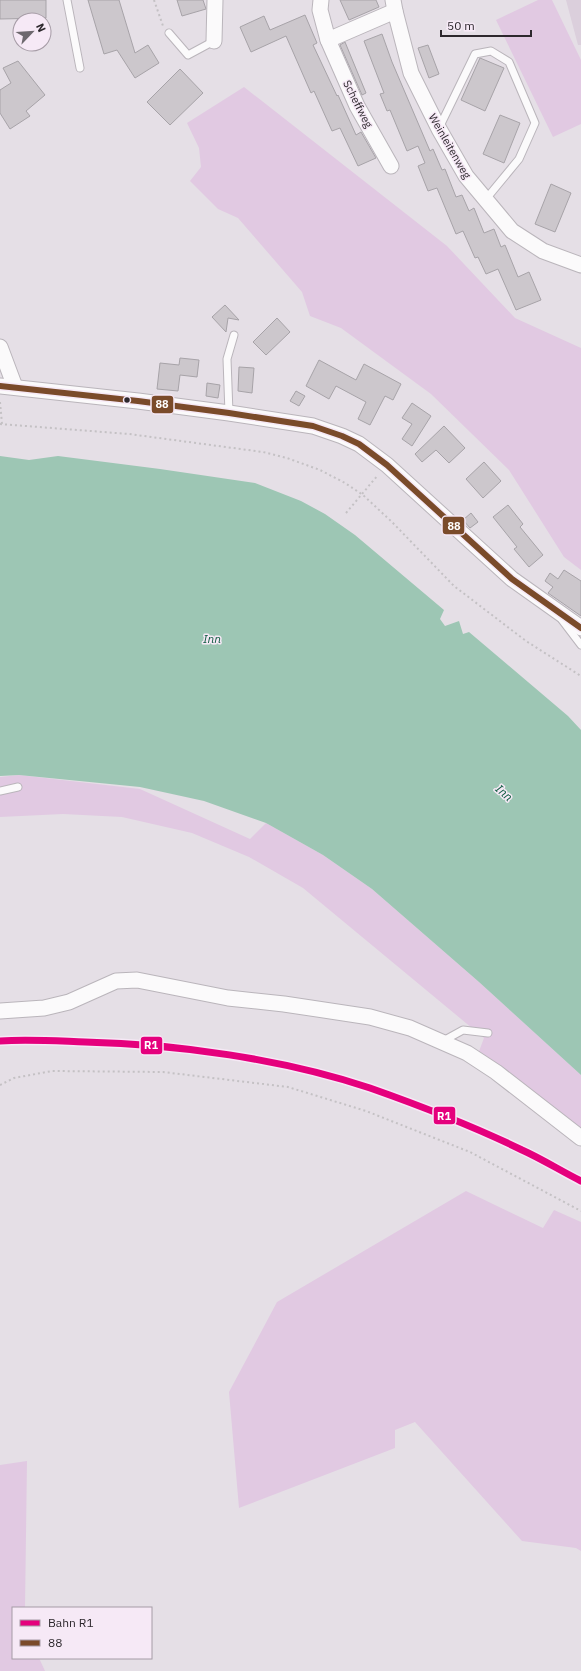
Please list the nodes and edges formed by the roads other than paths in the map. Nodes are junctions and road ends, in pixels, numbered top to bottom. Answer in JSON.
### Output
{"nodes":[{"id":1,"x":67,"y":0,"type":"edge"},
{"id":2,"x":215,"y":0,"type":"edge"},
{"id":3,"x":321,"y":0,"type":"edge"},
{"id":4,"x":394,"y":5,"type":"edge"},
{"id":5,"x":169,"y":33,"type":"road end"},
{"id":6,"x":328,"y":40,"type":"junction"},
{"id":7,"x":214,"y":41,"type":"joint"},
{"id":8,"x":80,"y":68,"type":"dead end"},
{"id":9,"x":439,"y":129,"type":"junction"},
{"id":10,"x":391,"y":166,"type":"dead end"},
{"id":11,"x":486,"y":199,"type":"junction"},
{"id":12,"x":581,"y":265,"type":"edge"},
{"id":13,"x":234,"y":335,"type":"dead end"},
{"id":14,"x":0,"y":347,"type":"edge"},
{"id":15,"x":0,"y":386,"type":"edge"},
{"id":16,"x":15,"y":387,"type":"junction"},
{"id":17,"x":229,"y":413,"type":"junction"},
{"id":18,"x":558,"y":613,"type":"junction"},
{"id":19,"x":581,"y":628,"type":"edge"},
{"id":20,"x":581,"y":645,"type":"edge"},
{"id":21,"x":18,"y":787,"type":"dead end"},
{"id":22,"x":0,"y":791,"type":"edge"},
{"id":23,"x":0,"y":1011,"type":"edge"},
{"id":24,"x":488,"y":1033,"type":"dead end"},
{"id":25,"x":443,"y":1041,"type":"junction"},
{"id":26,"x":581,"y":1138,"type":"edge"}],
"edges":[{"from":1,"to":8,"type":"lane"},
{"from":2,"to":7,"type":"street"},
{"from":3,"to":6,"type":"street","name":"Scheffweg"},
{"from":4,"to":6,"type":"street"},
{"from":4,"to":9,"type":"street","name":"Weinleitenweg"},
{"from":5,"to":7,"type":"lane"},
{"from":6,"to":10,"type":"street","name":"Scheffweg"},
{"from":9,"to":11,"type":"street","name":"Weinleitenweg"},
{"from":9,"to":11,"type":"lane"},
{"from":11,"to":12,"type":"street","name":"Weinleitenweg"},
{"from":13,"to":17,"type":"lane"},
{"from":14,"to":16,"type":"street"},
{"from":15,"to":16,"type":"street"},
{"from":16,"to":17,"type":"street"},
{"from":17,"to":18,"type":"street"},
{"from":18,"to":19,"type":"street"},
{"from":18,"to":20,"type":"lane"},
{"from":21,"to":22,"type":"lane"},
{"from":23,"to":25,"type":"street"},
{"from":24,"to":25,"type":"lane"},
{"from":25,"to":26,"type":"street"}]}
